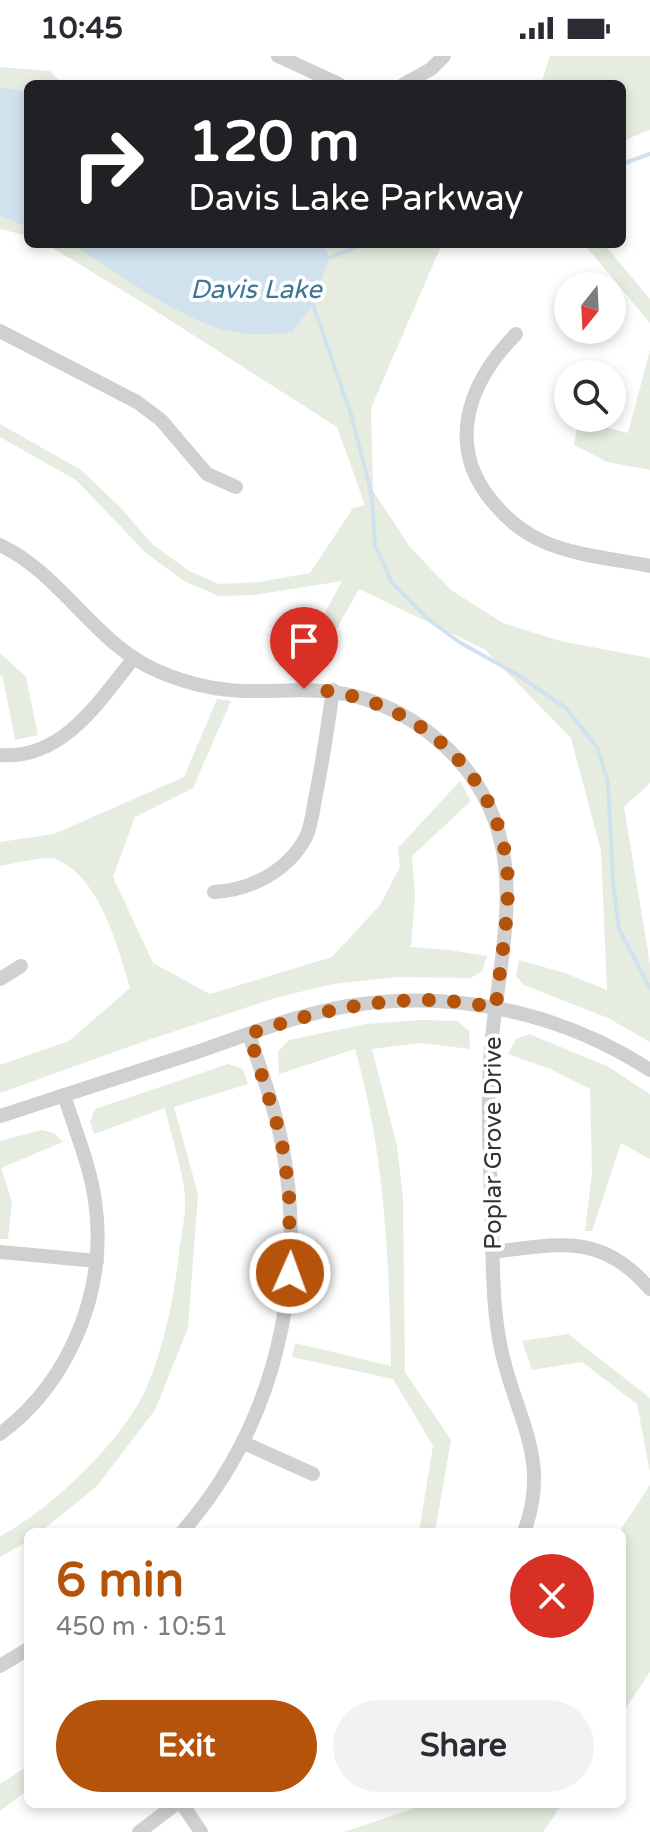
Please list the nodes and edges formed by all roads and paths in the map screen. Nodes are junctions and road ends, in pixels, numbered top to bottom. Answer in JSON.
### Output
{"nodes":[{"id":1,"x":278,"y":56,"type":"edge"},
{"id":2,"x":444,"y":56,"type":"edge"},
{"id":3,"x":330,"y":80,"type":"edge"},
{"id":4,"x":411,"y":80,"type":"edge"},
{"id":5,"x":0,"y":331,"type":"edge"},
{"id":6,"x":516,"y":334,"type":"dead end"},
{"id":7,"x":236,"y":487,"type":"dead end"},
{"id":8,"x":0,"y":545,"type":"edge"},
{"id":9,"x":650,"y":566,"type":"edge"},
{"id":10,"x":133,"y":659,"type":"junction"},
{"id":11,"x":333,"y":690,"type":"junction"},
{"id":12,"x":0,"y":755,"type":"edge"},
{"id":13,"x":214,"y":892,"type":"dead end"},
{"id":14,"x":21,"y":966,"type":"dead end"},
{"id":15,"x":0,"y":979,"type":"edge"},
{"id":16,"x":496,"y":1007,"type":"junction"},
{"id":17,"x":249,"y":1034,"type":"junction"},
{"id":18,"x":650,"y":1070,"type":"edge"},
{"id":19,"x":64,"y":1095,"type":"junction"},
{"id":20,"x":0,"y":1116,"type":"edge"},
{"id":21,"x":0,"y":1252,"type":"edge"},
{"id":22,"x":492,"y":1252,"type":"junction"},
{"id":23,"x":97,"y":1261,"type":"junction"},
{"id":24,"x":650,"y":1289,"type":"edge"},
{"id":25,"x":0,"y":1434,"type":"edge"},
{"id":26,"x":244,"y":1443,"type":"junction"},
{"id":27,"x":313,"y":1474,"type":"dead end"},
{"id":28,"x":185,"y":1528,"type":"edge"},
{"id":29,"x":525,"y":1528,"type":"edge"},
{"id":30,"x":24,"y":1651,"type":"edge"},
{"id":31,"x":0,"y":1666,"type":"edge"},
{"id":32,"x":173,"y":1808,"type":"edge"},
{"id":33,"x":182,"y":1808,"type":"edge"},
{"id":34,"x":139,"y":1832,"type":"edge"},
{"id":35,"x":201,"y":1832,"type":"edge"}],
"edges":[{"from":1,"to":3,"type":"street"},
{"from":2,"to":4,"type":"street"},
{"from":5,"to":7,"type":"street"},
{"from":6,"to":9,"type":"street"},
{"from":8,"to":10,"type":"street","name":"Poplar Grove Drive"},
{"from":10,"to":11,"type":"street","name":"Poplar Grove Drive"},
{"from":10,"to":12,"type":"street"},
{"from":11,"to":13,"type":"street"},
{"from":11,"to":16,"type":"street","name":"Poplar Grove Drive"},
{"from":14,"to":15,"type":"street"},
{"from":16,"to":17,"type":"street"},
{"from":16,"to":18,"type":"street"},
{"from":16,"to":22,"type":"street","name":"Poplar Grove Drive"},
{"from":17,"to":19,"type":"street"},
{"from":17,"to":26,"type":"street"},
{"from":19,"to":20,"type":"street"},
{"from":19,"to":23,"type":"street"},
{"from":21,"to":23,"type":"street"},
{"from":22,"to":24,"type":"street"},
{"from":22,"to":29,"type":"street","name":"Poplar Grove Drive"},
{"from":23,"to":25,"type":"street"},
{"from":26,"to":27,"type":"street"},
{"from":26,"to":28,"type":"street"},
{"from":30,"to":31,"type":"street"},
{"from":32,"to":34,"type":"street"},
{"from":33,"to":35,"type":"street"}]}
